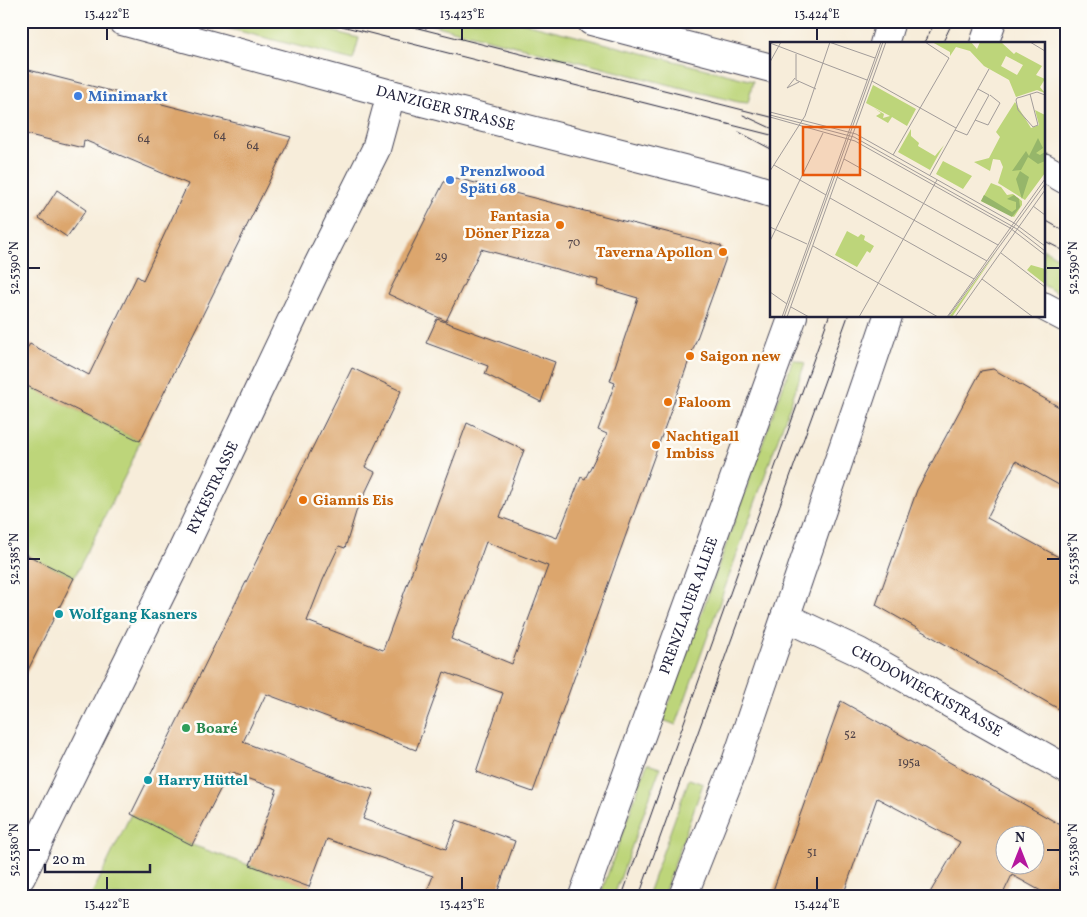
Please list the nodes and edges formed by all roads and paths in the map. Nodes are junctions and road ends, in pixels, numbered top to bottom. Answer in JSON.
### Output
{"nodes":[{"id":1,"x":122,"y":21,"type":"edge"},
{"id":2,"x":591,"y":21,"type":"edge"},
{"id":3,"x":892,"y":21,"type":"edge"},
{"id":4,"x":992,"y":21,"type":"edge"},
{"id":5,"x":885,"y":42,"type":"edge"},
{"id":6,"x":985,"y":42,"type":"edge"},
{"id":7,"x":770,"y":68,"type":"edge"},
{"id":8,"x":391,"y":94,"type":"junction"},
{"id":9,"x":1044,"y":168,"type":"edge"},
{"id":10,"x":1066,"y":180,"type":"edge"},
{"id":11,"x":770,"y":193,"type":"edge"},
{"id":12,"x":1044,"y":307,"type":"edge"},
{"id":13,"x":791,"y":318,"type":"edge"},
{"id":14,"x":887,"y":318,"type":"edge"},
{"id":15,"x":1066,"y":318,"type":"edge"},
{"id":16,"x":785,"y":617,"type":"junction"},
{"id":17,"x":1066,"y":769,"type":"edge"},
{"id":18,"x":21,"y":877,"type":"edge"},
{"id":19,"x":583,"y":896,"type":"edge"},
{"id":20,"x":683,"y":896,"type":"edge"}],
"edges":[{"from":1,"to":8,"type":"main road","name":"DANZIGER STRASSE"},
{"from":2,"to":7,"type":"main road"},
{"from":3,"to":5,"type":"main road"},
{"from":4,"to":6,"type":"main road"},
{"from":8,"to":11,"type":"main road","name":"DANZIGER STRASSE"},
{"from":8,"to":18,"type":"main road","name":"RYKESTRASSE"},
{"from":9,"to":10,"type":"main road"},
{"from":12,"to":15,"type":"main road"},
{"from":13,"to":19,"type":"main road","name":"PRENZLAUER ALLEE"},
{"from":14,"to":16,"type":"main road"},
{"from":16,"to":17,"type":"main road","name":"CHODOWIECKISTRASSE"},
{"from":16,"to":20,"type":"main road"}]}
